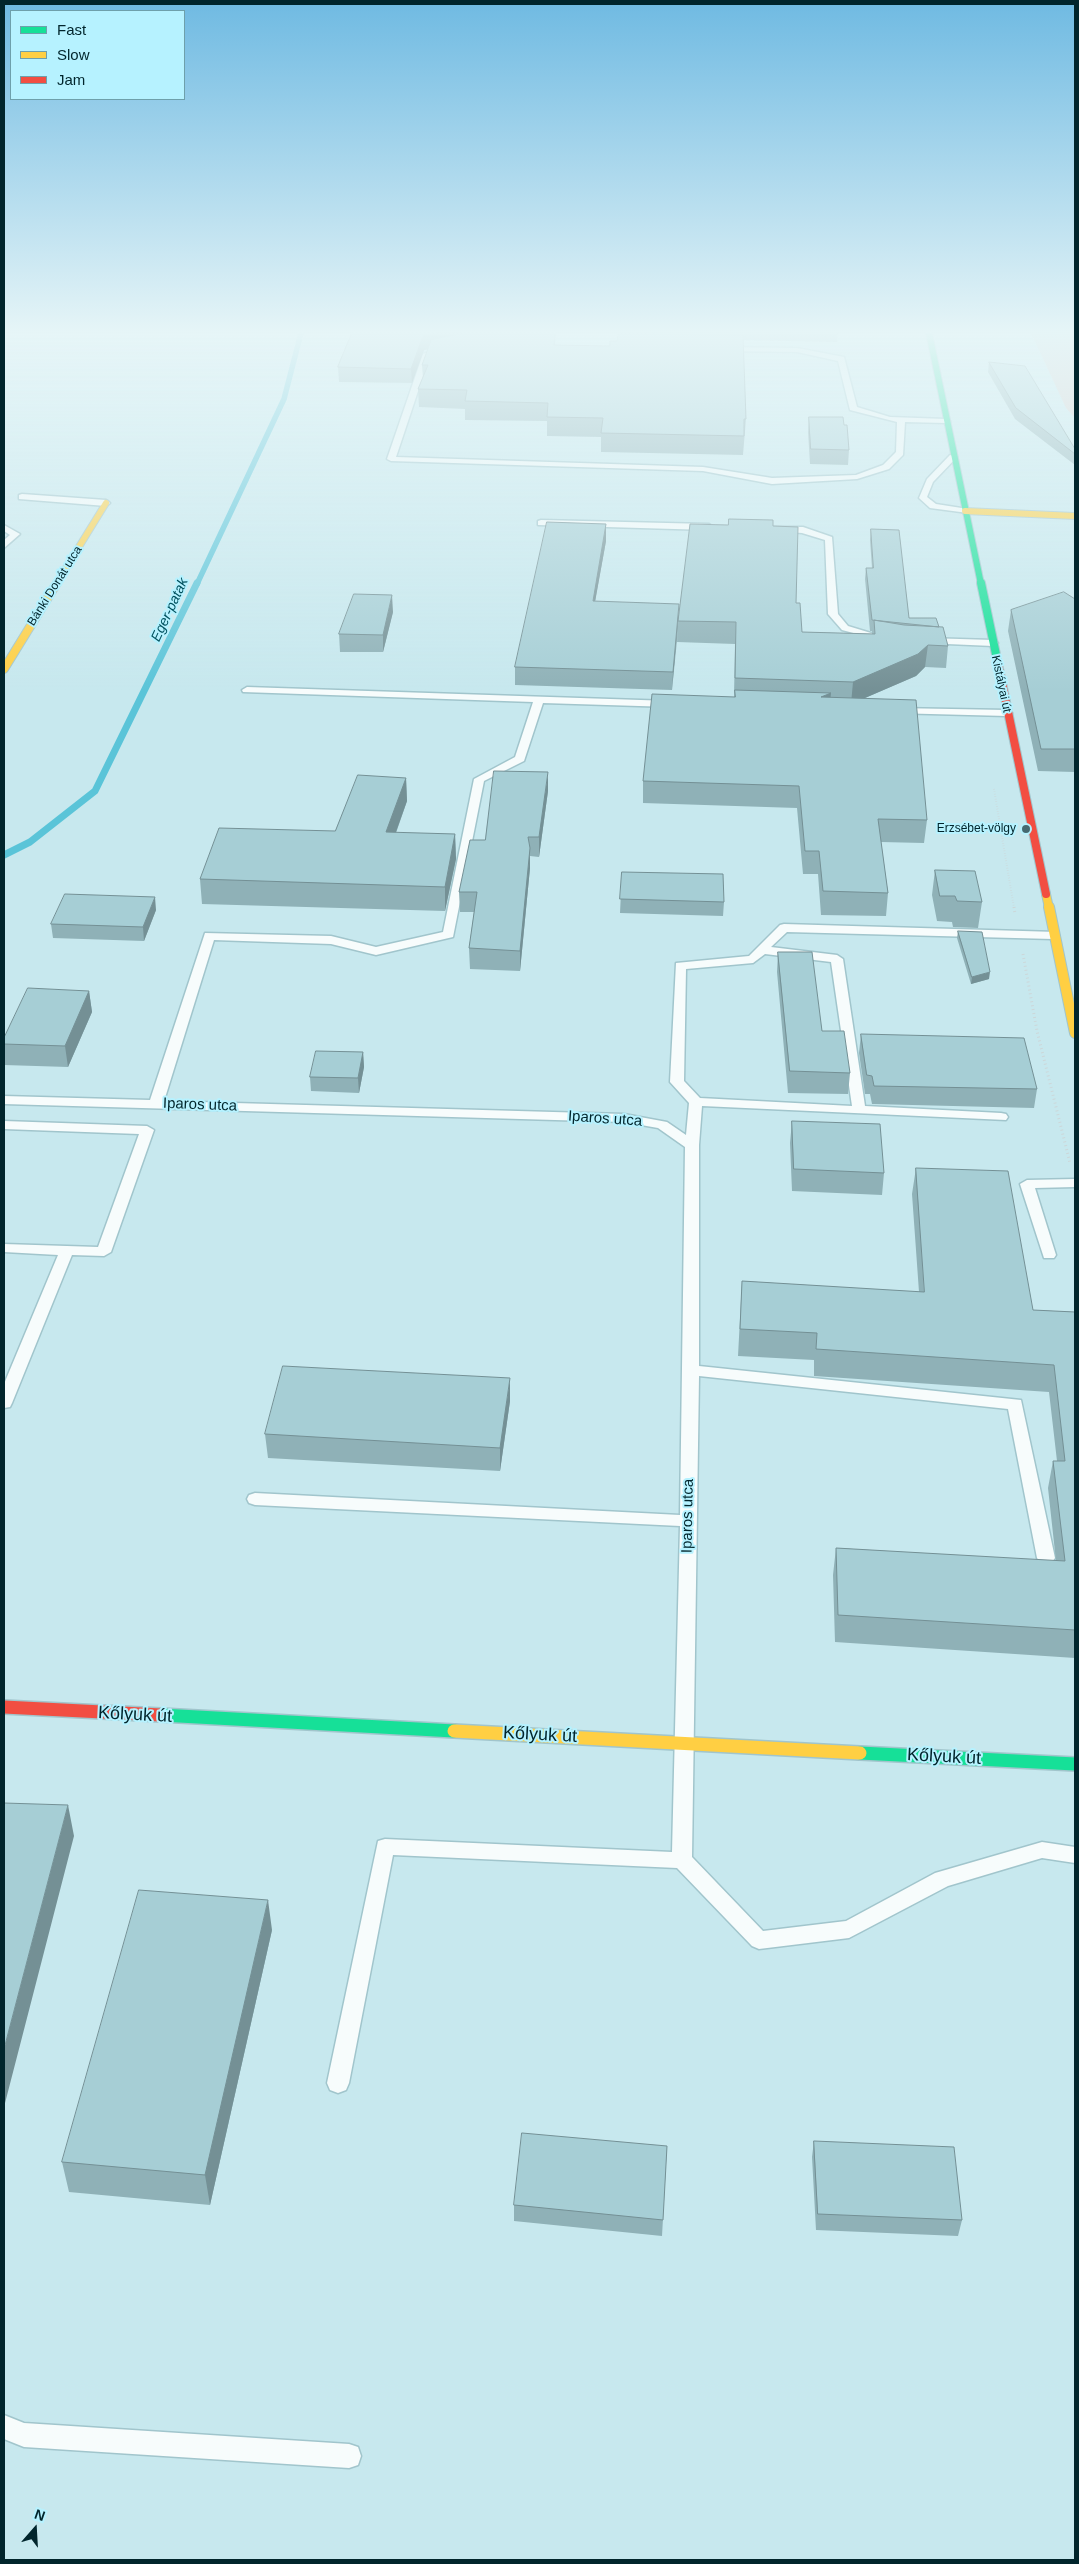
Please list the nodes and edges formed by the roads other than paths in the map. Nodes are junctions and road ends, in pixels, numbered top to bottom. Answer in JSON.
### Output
{"nodes":[{"id":1,"x":393,"y":453,"type":"edge"},
{"id":2,"x":900,"y":453,"type":"edge"},
{"id":3,"x":952,"y":453,"type":"edge"},
{"id":4,"x":953,"y":457,"type":"junction"},
{"id":5,"x":22,"y":497,"type":"dead end"},
{"id":6,"x":106,"y":503,"type":"joint"},
{"id":7,"x":965,"y":511,"type":"junction"},
{"id":8,"x":1075,"y":516,"type":"edge"},
{"id":9,"x":541,"y":523,"type":"dead end"},
{"id":10,"x":4,"y":528,"type":"edge"},
{"id":11,"x":716,"y":528,"type":"edge"},
{"id":12,"x":764,"y":529,"type":"edge"},
{"id":13,"x":4,"y":545,"type":"edge"},
{"id":14,"x":891,"y":640,"type":"edge"},
{"id":15,"x":919,"y":641,"type":"edge"},
{"id":16,"x":993,"y":643,"type":"junction"},
{"id":17,"x":4,"y":669,"type":"edge"},
{"id":18,"x":247,"y":690,"type":"dead end"},
{"id":19,"x":539,"y":699,"type":"junction"},
{"id":20,"x":687,"y":704,"type":"edge"},
{"id":21,"x":884,"y":711,"type":"edge"},
{"id":22,"x":1007,"y":713,"type":"junction"},
{"id":23,"x":1054,"y":935,"type":"junction"},
{"id":24,"x":762,"y":950,"type":"junction"},
{"id":25,"x":1075,"y":1033,"type":"edge"},
{"id":26,"x":4,"y":1100,"type":"edge"},
{"id":27,"x":696,"y":1102,"type":"junction"},
{"id":28,"x":156,"y":1104,"type":"junction"},
{"id":29,"x":859,"y":1110,"type":"junction"},
{"id":30,"x":1001,"y":1117,"type":"dead end"},
{"id":31,"x":4,"y":1125,"type":"edge"},
{"id":32,"x":692,"y":1145,"type":"junction"},
{"id":33,"x":1075,"y":1183,"type":"edge"},
{"id":34,"x":4,"y":1248,"type":"edge"},
{"id":35,"x":67,"y":1250,"type":"junction"},
{"id":36,"x":1049,"y":1255,"type":"dead end"},
{"id":37,"x":691,"y":1370,"type":"junction"},
{"id":38,"x":4,"y":1403,"type":"edge"},
{"id":39,"x":255,"y":1499,"type":"dead end"},
{"id":40,"x":688,"y":1521,"type":"junction"},
{"id":41,"x":1046,"y":1558,"type":"edge"},
{"id":42,"x":4,"y":1707,"type":"edge"},
{"id":43,"x":686,"y":1742,"type":"junction"},
{"id":44,"x":1075,"y":1764,"type":"edge"},
{"id":45,"x":1075,"y":1855,"type":"edge"},
{"id":46,"x":682,"y":1860,"type":"junction"},
{"id":47,"x":338,"y":2083,"type":"dead end"},
{"id":48,"x":4,"y":2428,"type":"edge"},
{"id":49,"x":349,"y":2456,"type":"dead end"}],
"edges":[{"from":1,"to":2,"type":"lane"},
{"from":3,"to":4,"type":"main road","name":"Kistályai út"},
{"from":4,"to":7,"type":"main road","name":"Kistályai út"},
{"from":4,"to":7,"type":"lane"},
{"from":5,"to":6,"type":"lane"},
{"from":6,"to":17,"type":"main road","name":"Bánki Donát utca"},
{"from":7,"to":8,"type":"main road"},
{"from":7,"to":16,"type":"main road","name":"Kistályai út"},
{"from":9,"to":11,"type":"lane"},
{"from":10,"to":13,"type":"lane"},
{"from":12,"to":14,"type":"lane"},
{"from":15,"to":16,"type":"lane"},
{"from":16,"to":22,"type":"main road","name":"Kistályai út"},
{"from":18,"to":19,"type":"lane"},
{"from":19,"to":20,"type":"lane"},
{"from":19,"to":28,"type":"lane"},
{"from":21,"to":22,"type":"lane"},
{"from":22,"to":23,"type":"main road","name":"Kistályai út"},
{"from":23,"to":24,"type":"lane"},
{"from":23,"to":25,"type":"main road","name":"Kistályai út"},
{"from":24,"to":27,"type":"lane"},
{"from":24,"to":29,"type":"lane"},
{"from":26,"to":28,"type":"lane","name":"Iparos utca"},
{"from":27,"to":29,"type":"lane"},
{"from":27,"to":32,"type":"lane"},
{"from":28,"to":32,"type":"lane","name":"Iparos utca"},
{"from":29,"to":30,"type":"lane"},
{"from":31,"to":35,"type":"lane"},
{"from":32,"to":37,"type":"lane","name":"Iparos utca"},
{"from":33,"to":36,"type":"lane"},
{"from":34,"to":35,"type":"lane"},
{"from":35,"to":38,"type":"lane"},
{"from":37,"to":40,"type":"lane","name":"Iparos utca"},
{"from":37,"to":41,"type":"lane"},
{"from":39,"to":40,"type":"lane"},
{"from":40,"to":43,"type":"lane","name":"Iparos utca"},
{"from":42,"to":43,"type":"main road","name":"Kőlyuk út"},
{"from":43,"to":44,"type":"main road","name":"Kőlyuk út"},
{"from":43,"to":46,"type":"lane","name":"Iparos utca"},
{"from":45,"to":46,"type":"lane"},
{"from":46,"to":47,"type":"lane"},
{"from":48,"to":49,"type":"lane"}]}
